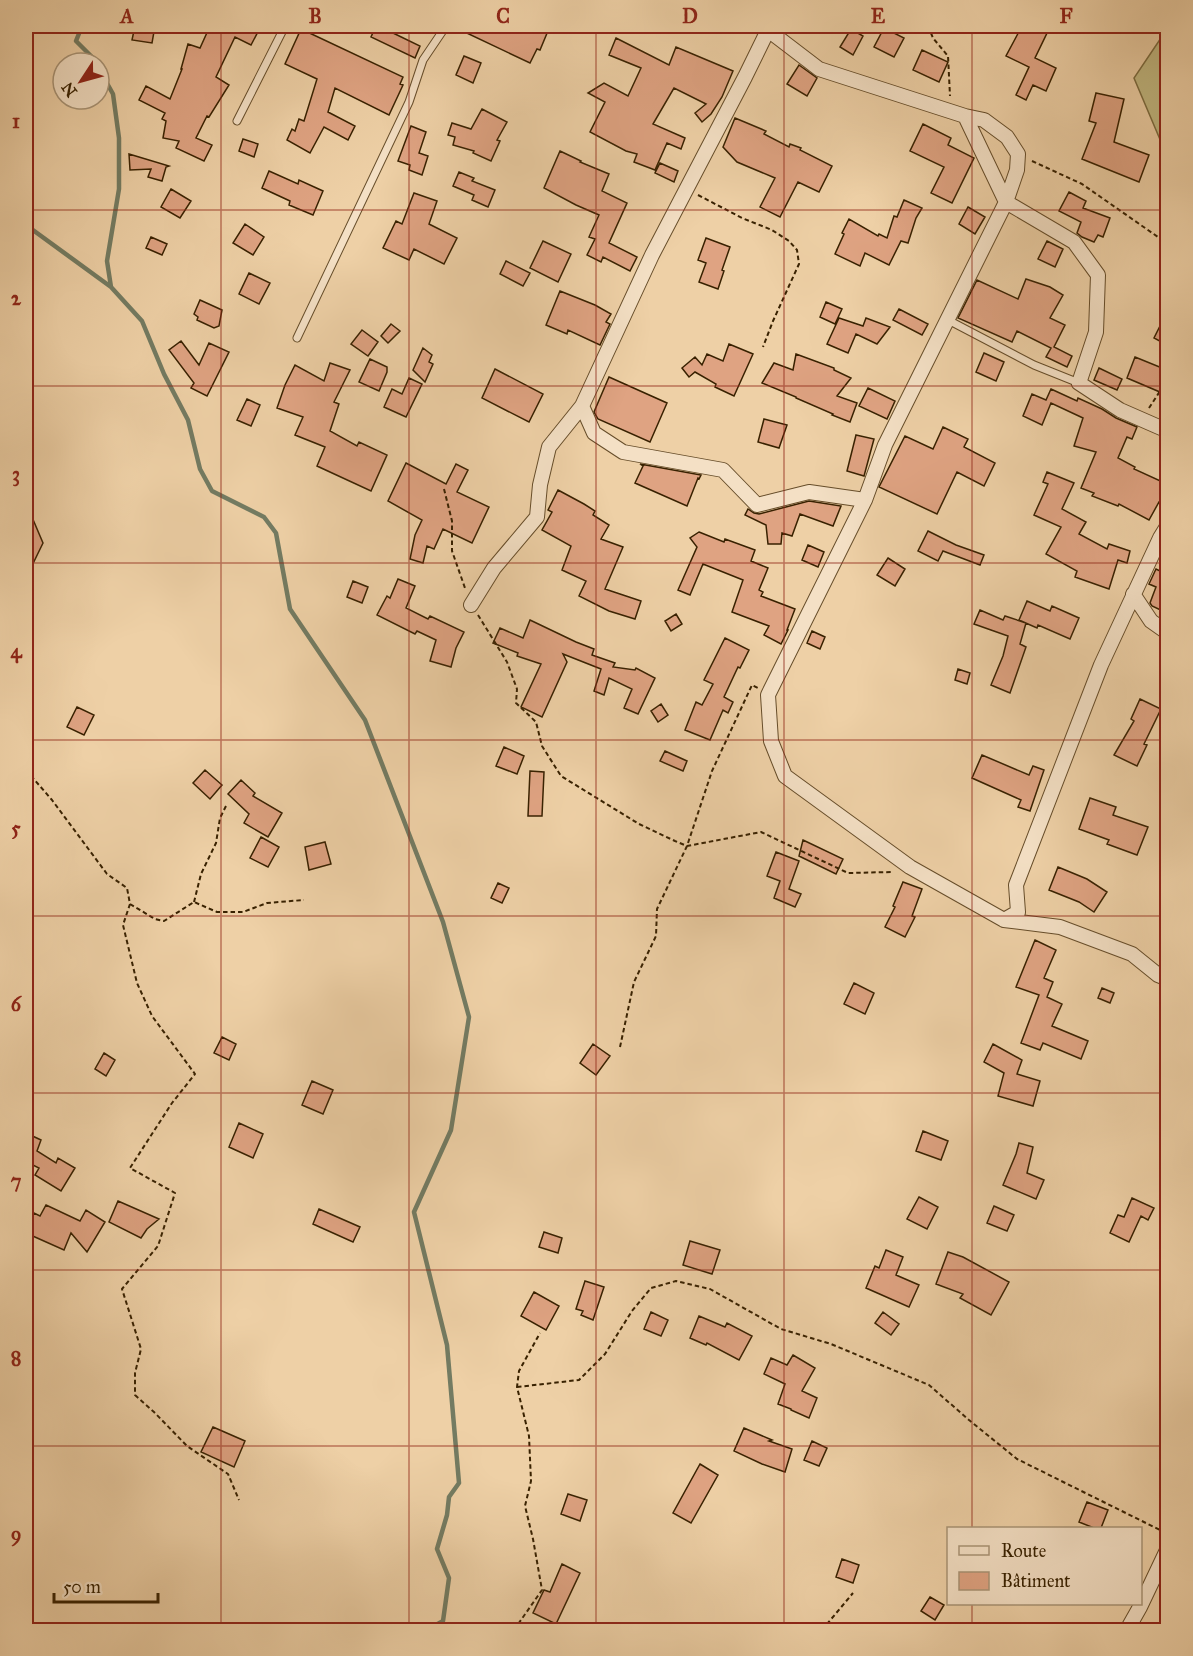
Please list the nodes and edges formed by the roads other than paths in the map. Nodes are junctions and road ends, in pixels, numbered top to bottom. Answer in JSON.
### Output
{"nodes":[{"id":1,"x":285,"y":26,"type":"edge"},
{"id":2,"x":446,"y":26,"type":"edge"},
{"id":3,"x":766,"y":27,"type":"edge"},
{"id":4,"x":965,"y":116,"type":"junction"},
{"id":5,"x":237,"y":121,"type":"dead end"},
{"id":6,"x":1006,"y":202,"type":"junction"},
{"id":7,"x":948,"y":320,"type":"junction"},
{"id":8,"x":297,"y":338,"type":"dead end"},
{"id":9,"x":1079,"y":383,"type":"junction"},
{"id":10,"x":582,"y":406,"type":"junction"},
{"id":11,"x":1167,"y":431,"type":"edge"},
{"id":12,"x":865,"y":500,"type":"junction"},
{"id":13,"x":1167,"y":525,"type":"edge"},
{"id":14,"x":1133,"y":594,"type":"junction"},
{"id":15,"x":471,"y":604,"type":"road end"},
{"id":16,"x":1167,"y":633,"type":"edge"},
{"id":17,"x":1004,"y":920,"type":"junction"},
{"id":18,"x":1167,"y":979,"type":"edge"},
{"id":19,"x":1167,"y":1548,"type":"edge"},
{"id":20,"x":1142,"y":1604,"type":"edge"},
{"id":21,"x":1141,"y":1605,"type":"edge"},
{"id":22,"x":1127,"y":1630,"type":"edge"}],
"edges":[{"from":1,"to":5,"type":"lane"},
{"from":2,"to":8,"type":"lane"},
{"from":3,"to":4,"type":"street"},
{"from":3,"to":10,"type":"street"},
{"from":4,"to":6,"type":"street"},
{"from":4,"to":6,"type":"street"},
{"from":6,"to":7,"type":"street"},
{"from":6,"to":9,"type":"street"},
{"from":7,"to":9,"type":"lane"},
{"from":7,"to":12,"type":"street"},
{"from":9,"to":11,"type":"street"},
{"from":10,"to":12,"type":"street"},
{"from":10,"to":15,"type":"street"},
{"from":12,"to":17,"type":"street"},
{"from":13,"to":14,"type":"street"},
{"from":14,"to":16,"type":"street"},
{"from":14,"to":17,"type":"street"},
{"from":17,"to":18,"type":"street"},
{"from":19,"to":20,"type":"street"},
{"from":21,"to":22,"type":"street"}]}
